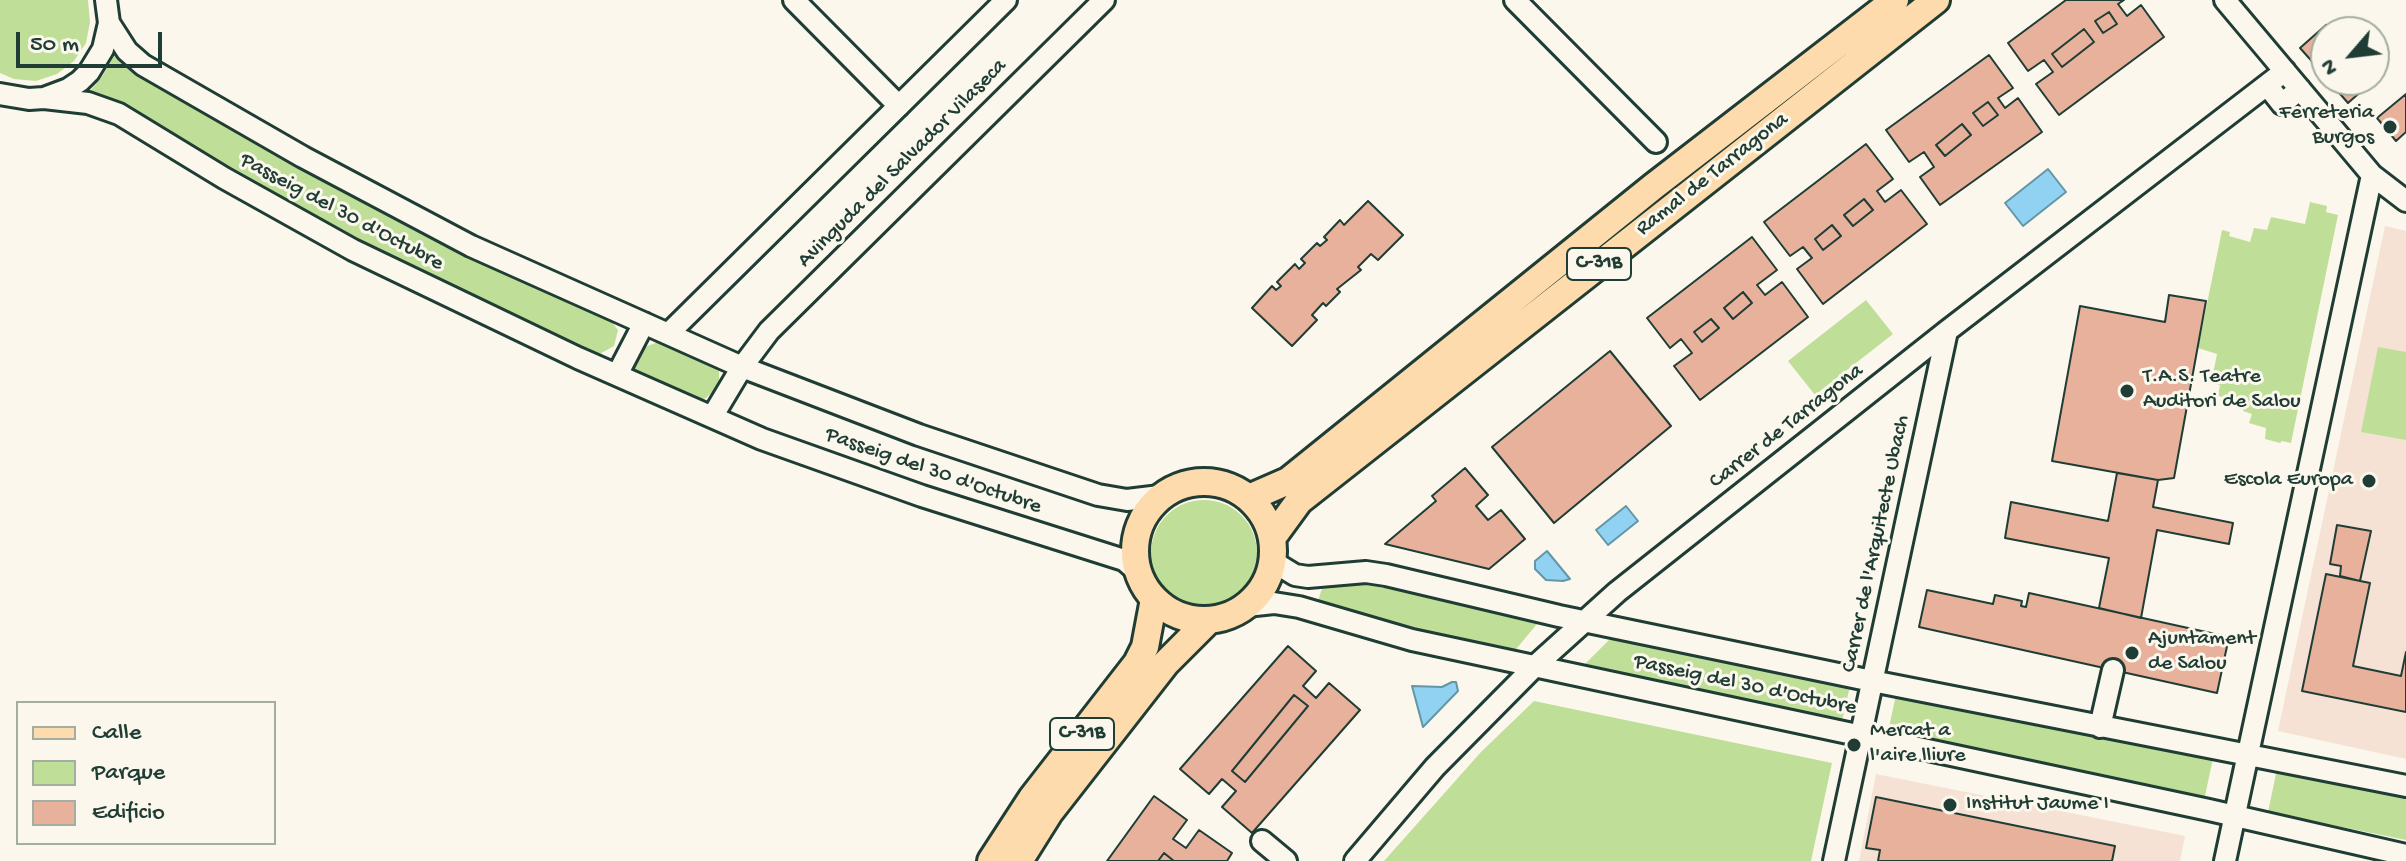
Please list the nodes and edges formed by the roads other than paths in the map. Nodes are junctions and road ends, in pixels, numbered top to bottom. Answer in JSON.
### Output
{"nodes":[{"id":1,"x":106,"y":0,"type":"edge"},
{"id":2,"x":794,"y":0,"type":"edge"},
{"id":3,"x":1006,"y":0,"type":"edge"},
{"id":4,"x":1104,"y":0,"type":"edge"},
{"id":5,"x":1515,"y":0,"type":"edge"},
{"id":6,"x":1895,"y":0,"type":"edge"},
{"id":7,"x":1936,"y":0,"type":"edge"},
{"id":8,"x":1958,"y":0,"type":"edge"},
{"id":9,"x":2225,"y":0,"type":"edge"},
{"id":10,"x":109,"y":23,"type":"junction"},
{"id":11,"x":1882,"y":42,"type":"junction"},
{"id":12,"x":2285,"y":71,"type":"junction"},
{"id":13,"x":2267,"y":85,"type":"junction"},
{"id":14,"x":2300,"y":89,"type":"junction"},
{"id":15,"x":0,"y":94,"type":"edge"},
{"id":16,"x":44,"y":98,"type":"junction"},
{"id":17,"x":899,"y":106,"type":"junction"},
{"id":18,"x":1656,"y":142,"type":"dead end"},
{"id":19,"x":2372,"y":175,"type":"junction"},
{"id":20,"x":2406,"y":201,"type":"edge"},
{"id":21,"x":644,"y":323,"type":"junction"},
{"id":22,"x":1947,"y":331,"type":"junction"},
{"id":23,"x":669,"y":333,"type":"junction"},
{"id":24,"x":742,"y":367,"type":"junction"},
{"id":25,"x":617,"y":375,"type":"junction"},
{"id":26,"x":712,"y":417,"type":"junction"},
{"id":27,"x":1160,"y":496,"type":"junction"},
{"id":28,"x":1249,"y":498,"type":"junction"},
{"id":29,"x":1272,"y":550,"type":"junction"},
{"id":30,"x":1138,"y":572,"type":"junction"},
{"id":31,"x":1154,"y":599,"type":"junction"},
{"id":32,"x":1246,"y":606,"type":"junction"},
{"id":33,"x":1585,"y":620,"type":"junction"},
{"id":34,"x":1208,"y":621,"type":"junction"},
{"id":35,"x":1535,"y":666,"type":"junction"},
{"id":36,"x":2113,"y":670,"type":"dead end"},
{"id":37,"x":1872,"y":681,"type":"junction"},
{"id":38,"x":2100,"y":727,"type":"junction"},
{"id":39,"x":1861,"y":735,"type":"junction"},
{"id":40,"x":2247,"y":757,"type":"junction"},
{"id":41,"x":2406,"y":786,"type":"edge"},
{"id":42,"x":2235,"y":815,"type":"junction"},
{"id":43,"x":1262,"y":841,"type":"dead end"},
{"id":44,"x":2406,"y":855,"type":"edge"},
{"id":45,"x":991,"y":861,"type":"edge"},
{"id":46,"x":1019,"y":861,"type":"edge"},
{"id":47,"x":1286,"y":861,"type":"edge"},
{"id":48,"x":1355,"y":861,"type":"edge"},
{"id":49,"x":1834,"y":861,"type":"edge"},
{"id":50,"x":2225,"y":861,"type":"edge"}],
"edges":[{"from":1,"to":10,"type":"street"},
{"from":2,"to":17,"type":"street"},
{"from":3,"to":17,"type":"street","name":"Avinguda del Salvador Vilaseca"},
{"from":4,"to":24,"type":"street","name":"Avinguda del Salvador Vilaseca"},
{"from":5,"to":18,"type":"street"},
{"from":6,"to":28,"type":"main road","name":"Ramal de Tarragona","number":"C-31B"},
{"from":7,"to":11,"type":"main road","name":"Ramal de Tarragona","number":"C-31B"},
{"from":8,"to":11,"type":"main road","number":"C-31B"},
{"from":9,"to":12,"type":"street"},
{"from":10,"to":16,"type":"street"},
{"from":10,"to":21,"type":"street","name":"Passeig del 30 d'Octubre"},
{"from":11,"to":29,"type":"main road","name":"Ramal de Tarragona","number":"C-31B"},
{"from":12,"to":13,"type":"street","name":"Carrer de Tarragona"},
{"from":12,"to":14,"type":"street"},
{"from":13,"to":14,"type":"street"},
{"from":13,"to":22,"type":"street","name":"Carrer de Tarragona"},
{"from":14,"to":19,"type":"street"},
{"from":15,"to":16,"type":"street","name":"Passeig del 30 d'Octubre"},
{"from":16,"to":25,"type":"street","name":"Passeig del 30 d'Octubre"},
{"from":17,"to":23,"type":"street","name":"Avinguda del Salvador Vilaseca"},
{"from":19,"to":20,"type":"street"},
{"from":19,"to":40,"type":"street"},
{"from":21,"to":23,"type":"street","name":"Passeig del 30 d'Octubre"},
{"from":21,"to":25,"type":"street"},
{"from":22,"to":33,"type":"street","name":"Carrer de Tarragona"},
{"from":22,"to":37,"type":"street","name":"Carrer de l'Arquitecte Ubach"},
{"from":23,"to":24,"type":"street","name":"Passeig del 30 d'Octubre"},
{"from":24,"to":26,"type":"street"},
{"from":24,"to":27,"type":"street","name":"Passeig del 30 d'Octubre"},
{"from":25,"to":26,"type":"street","name":"Passeig del 30 d'Octubre"},
{"from":26,"to":30,"type":"street","name":"Passeig del 30 d'Octubre"},
{"from":27,"to":28,"type":"main road"},
{"from":27,"to":30,"type":"main road"},
{"from":28,"to":29,"type":"main road"},
{"from":29,"to":32,"type":"main road","number":"C-31B"},
{"from":29,"to":33,"type":"street","name":"Passeig del 30 d'Octubre"},
{"from":30,"to":31,"type":"main road"},
{"from":31,"to":34,"type":"main road"},
{"from":31,"to":45,"type":"main road","number":"C-31B"},
{"from":32,"to":34,"type":"main road","number":"C-31B"},
{"from":32,"to":35,"type":"street","name":"Passeig del 30 d'Octubre"},
{"from":33,"to":35,"type":"street","name":"Carrer de Tarragona"},
{"from":33,"to":37,"type":"street","name":"Passeig del 30 d'Octubre"},
{"from":34,"to":46,"type":"main road","number":"C-31B"},
{"from":35,"to":39,"type":"street","name":"Passeig del 30 d'Octubre"},
{"from":35,"to":48,"type":"street","name":"Carrer de Tarragona"},
{"from":36,"to":38,"type":"street"},
{"from":37,"to":38,"type":"street","name":"Passeig del 30 d'Octubre"},
{"from":37,"to":39,"type":"street","name":"Carrer de l'Arquitecte Ubach"},
{"from":38,"to":40,"type":"street","name":"Passeig del 30 d'Octubre"},
{"from":39,"to":42,"type":"street","name":"Passeig del 30 d'Octubre"},
{"from":39,"to":49,"type":"street","name":"Carrer de l'Arquitecte Ubach"},
{"from":40,"to":41,"type":"street","name":"Passeig del 30 d'Octubre"},
{"from":40,"to":42,"type":"street"},
{"from":42,"to":44,"type":"street","name":"Passeig del 30 d'Octubre"},
{"from":42,"to":50,"type":"street"},
{"from":43,"to":47,"type":"street"}]}
